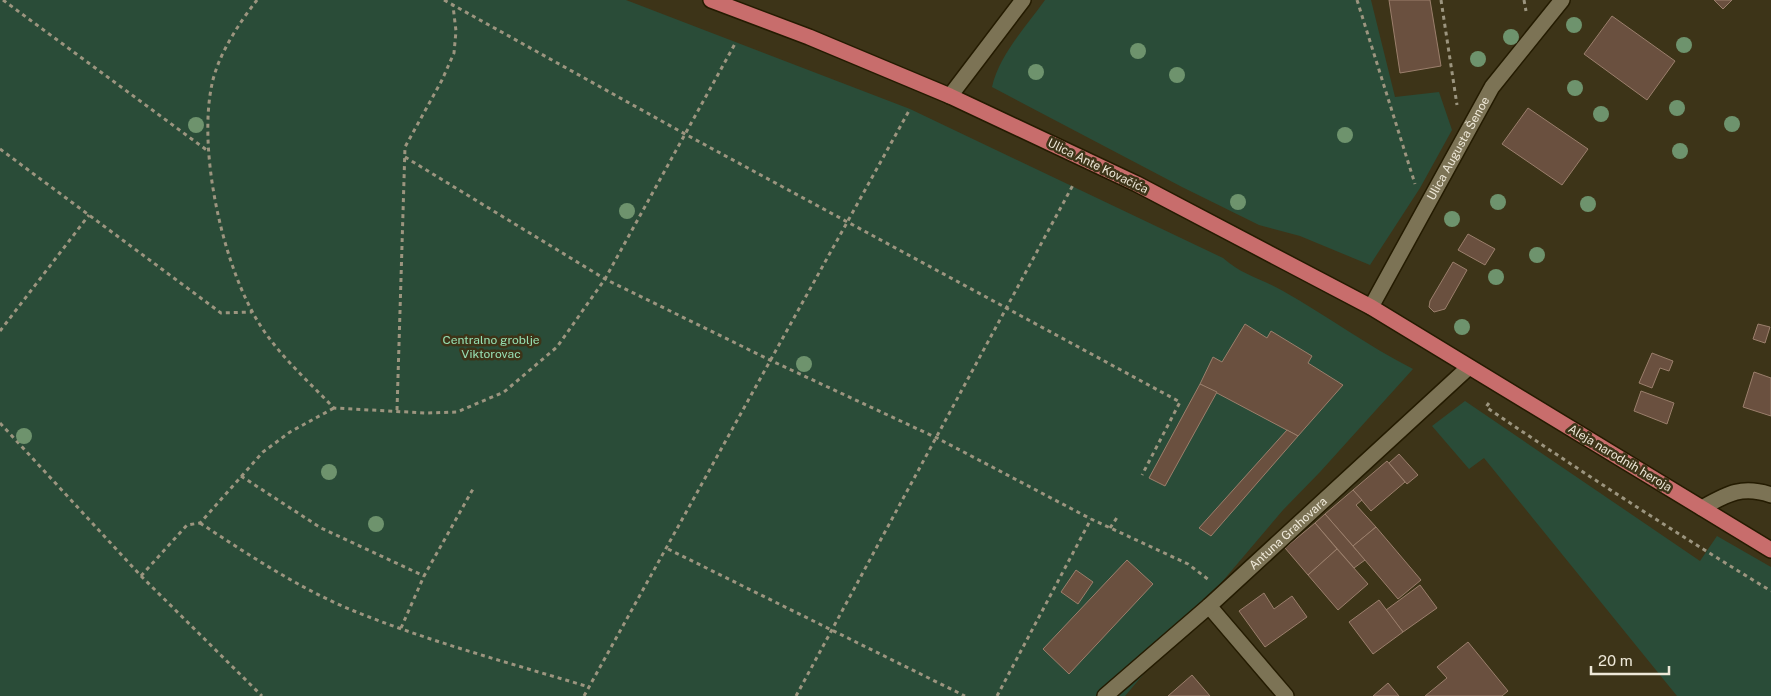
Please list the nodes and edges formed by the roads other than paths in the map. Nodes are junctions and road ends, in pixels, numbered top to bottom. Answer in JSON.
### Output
{"nodes":[{"id":1,"x":711,"y":0,"type":"edge"},
{"id":2,"x":1023,"y":0,"type":"edge"},
{"id":3,"x":1562,"y":0,"type":"edge"},
{"id":4,"x":950,"y":96,"type":"junction"},
{"id":5,"x":1370,"y":307,"type":"junction"},
{"id":6,"x":1469,"y":367,"type":"junction"},
{"id":7,"x":1771,"y":495,"type":"edge"},
{"id":8,"x":1702,"y":508,"type":"junction"},
{"id":9,"x":1771,"y":550,"type":"edge"},
{"id":10,"x":1209,"y":606,"type":"junction"},
{"id":11,"x":1105,"y":696,"type":"edge"},
{"id":12,"x":1286,"y":696,"type":"edge"}],
"edges":[{"from":1,"to":4,"type":"main road","name":"Ulica Ante Kovačića"},
{"from":2,"to":4,"type":"street"},
{"from":3,"to":5,"type":"street","name":"Ulica Augusta Šenoe"},
{"from":4,"to":5,"type":"main road","name":"Ulica Ante Kovačića"},
{"from":5,"to":6,"type":"main road","name":"Ulica Ante Kovačića"},
{"from":6,"to":8,"type":"main road","name":"Aleja narodnih heroja"},
{"from":6,"to":10,"type":"street","name":"Antuna Grahovara"},
{"from":7,"to":8,"type":"street"},
{"from":8,"to":9,"type":"main road","name":"Aleja narodnih heroja"},
{"from":10,"to":11,"type":"street","name":"Antuna Grahovara"},
{"from":10,"to":12,"type":"street"}]}
